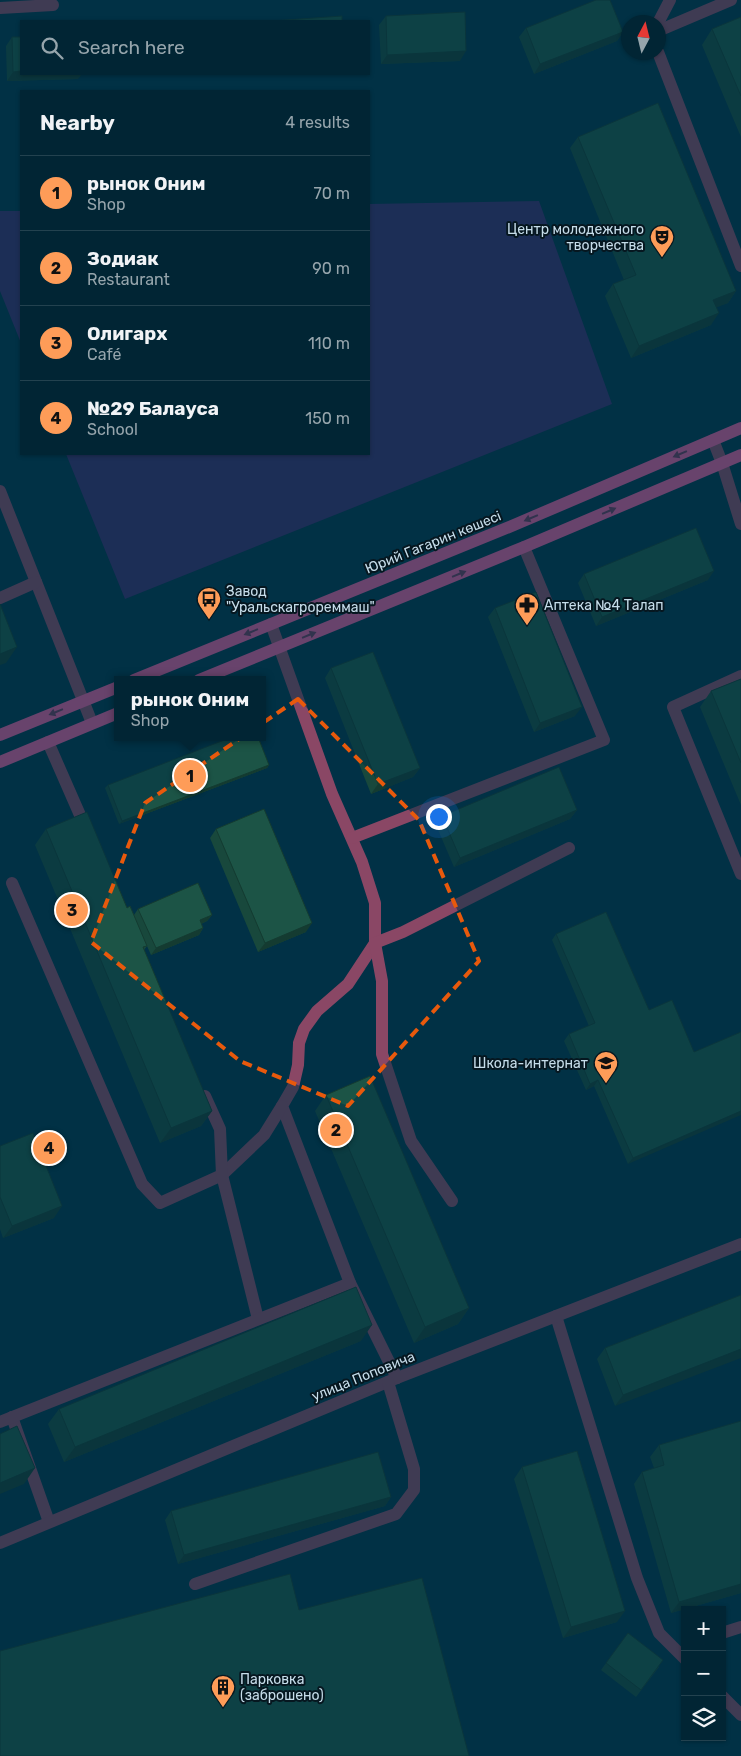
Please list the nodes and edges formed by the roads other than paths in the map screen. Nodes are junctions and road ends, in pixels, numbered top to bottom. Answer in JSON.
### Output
{"nodes":[{"id":1,"x":731,"y":0,"type":"edge"},
{"id":2,"x":664,"y":3,"type":"edge"},
{"id":3,"x":53,"y":5,"type":"dead end"},
{"id":4,"x":0,"y":8,"type":"edge"},
{"id":5,"x":660,"y":15,"type":"edge"},
{"id":6,"x":666,"y":28,"type":"edge"},
{"id":7,"x":661,"y":60,"type":"edge"},
{"id":8,"x":741,"y":266,"type":"edge"},
{"id":9,"x":741,"y":428,"type":"edge"},
{"id":10,"x":713,"y":440,"type":"junction"},
{"id":11,"x":741,"y":455,"type":"edge"},
{"id":12,"x":722,"y":462,"type":"junction"},
{"id":13,"x":0,"y":491,"type":"edge"},
{"id":14,"x":741,"y":524,"type":"edge"},
{"id":15,"x":524,"y":547,"type":"junction"},
{"id":16,"x":36,"y":582,"type":"junction"},
{"id":17,"x":0,"y":598,"type":"edge"},
{"id":18,"x":271,"y":624,"type":"junction"},
{"id":19,"x":280,"y":647,"type":"junction"},
{"id":20,"x":144,"y":676,"type":"edge"},
{"id":21,"x":209,"y":676,"type":"edge"},
{"id":22,"x":741,"y":676,"type":"edge"},
{"id":23,"x":114,"y":688,"type":"edge"},
{"id":24,"x":83,"y":701,"type":"junction"},
{"id":25,"x":114,"y":715,"type":"edge"},
{"id":26,"x":92,"y":723,"type":"junction"},
{"id":27,"x":0,"y":735,"type":"edge"},
{"id":28,"x":48,"y":742,"type":"junction"},
{"id":29,"x":0,"y":762,"type":"edge"},
{"id":30,"x":352,"y":838,"type":"junction"},
{"id":31,"x":92,"y":841,"type":"edge"},
{"id":32,"x":569,"y":848,"type":"dead end"},
{"id":33,"x":741,"y":874,"type":"edge"},
{"id":34,"x":12,"y":883,"type":"dead end"},
{"id":35,"x":375,"y":942,"type":"junction"},
{"id":36,"x":200,"y":1084,"type":"edge"},
{"id":37,"x":282,"y":1106,"type":"junction"},
{"id":38,"x":222,"y":1176,"type":"junction"},
{"id":39,"x":452,"y":1201,"type":"dead end"},
{"id":40,"x":741,"y":1244,"type":"edge"},
{"id":41,"x":350,"y":1283,"type":"junction"},
{"id":42,"x":556,"y":1316,"type":"junction"},
{"id":43,"x":258,"y":1319,"type":"junction"},
{"id":44,"x":393,"y":1380,"type":"junction"},
{"id":45,"x":6,"y":1419,"type":"edge"},
{"id":46,"x":49,"y":1522,"type":"junction"},
{"id":47,"x":0,"y":1543,"type":"edge"},
{"id":48,"x":195,"y":1584,"type":"dead end"},
{"id":49,"x":741,"y":1627,"type":"edge"},
{"id":50,"x":726,"y":1632,"type":"edge"},
{"id":51,"x":679,"y":1646,"type":"edge"},
{"id":52,"x":726,"y":1700,"type":"edge"},
{"id":53,"x":741,"y":1715,"type":"edge"}],
"edges":[{"from":1,"to":6,"type":"street"},
{"from":2,"to":5,"type":"street"},
{"from":3,"to":4,"type":"street"},
{"from":7,"to":8,"type":"street"},
{"from":9,"to":10,"type":"main road","name":"Юрий Гагарин көшесі"},
{"from":10,"to":12,"type":"street"},
{"from":10,"to":18,"type":"main road","name":"Юрий Гагарин көшесі","one_way":true},
{"from":11,"to":12,"type":"main road"},
{"from":12,"to":14,"type":"street"},
{"from":15,"to":12,"type":"main road","one_way":true},
{"from":13,"to":16,"type":"street"},
{"from":19,"to":15,"type":"main road","one_way":true},
{"from":15,"to":30,"type":"street"},
{"from":16,"to":17,"type":"street"},
{"from":16,"to":24,"type":"street"},
{"from":18,"to":19,"type":"street"},
{"from":18,"to":20,"type":"main road","name":"Юрий Гагарин көшесі","one_way":true},
{"from":19,"to":21,"type":"main road"},
{"from":19,"to":30,"type":"street"},
{"from":22,"to":33,"type":"street"},
{"from":23,"to":24,"type":"main road"},
{"from":24,"to":26,"type":"street"},
{"from":24,"to":27,"type":"main road","one_way":true},
{"from":25,"to":26,"type":"main road"},
{"from":26,"to":28,"type":"main road"},
{"from":28,"to":29,"type":"main road"},
{"from":28,"to":31,"type":"street"},
{"from":30,"to":35,"type":"street"},
{"from":32,"to":35,"type":"street"},
{"from":34,"to":38,"type":"street"},
{"from":35,"to":37,"type":"street"},
{"from":35,"to":39,"type":"street"},
{"from":36,"to":38,"type":"street"},
{"from":37,"to":38,"type":"street"},
{"from":37,"to":41,"type":"street"},
{"from":38,"to":43,"type":"street"},
{"from":40,"to":42,"type":"street","name":"улица Поповича"},
{"from":41,"to":43,"type":"street"},
{"from":41,"to":44,"type":"street"},
{"from":42,"to":44,"type":"street","name":"улица Поповича"},
{"from":42,"to":51,"type":"street"},
{"from":43,"to":45,"type":"street"},
{"from":44,"to":46,"type":"street","name":"улица Поповича"},
{"from":44,"to":48,"type":"street"},
{"from":45,"to":46,"type":"street"},
{"from":46,"to":47,"type":"street","name":"улица Поповича"},
{"from":49,"to":50,"type":"street"},
{"from":52,"to":53,"type":"street"}]}
